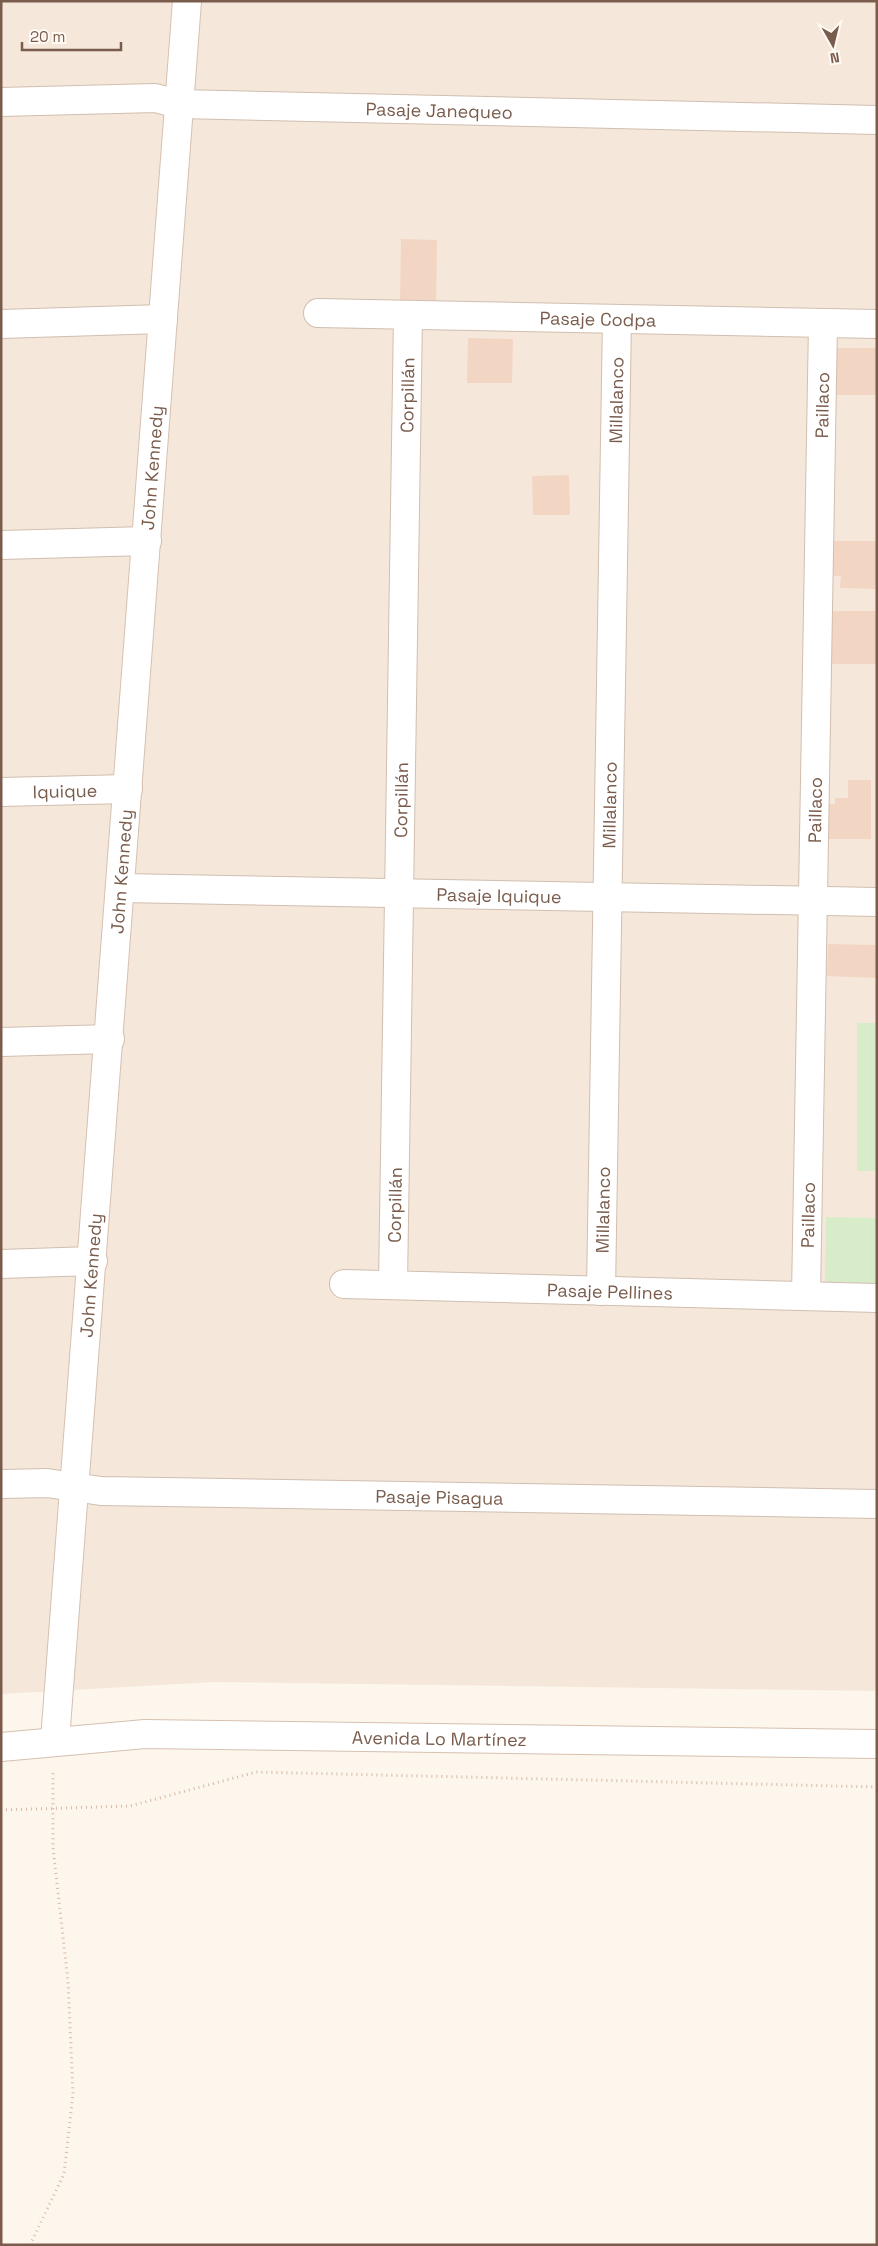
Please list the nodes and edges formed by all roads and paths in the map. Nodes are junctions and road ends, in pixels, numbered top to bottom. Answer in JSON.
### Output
{"nodes":[{"id":1,"x":187,"y":1,"type":"edge"},
{"id":2,"x":1,"y":102,"type":"edge"},
{"id":3,"x":179,"y":104,"type":"junction"},
{"id":4,"x":877,"y":120,"type":"edge"},
{"id":5,"x":318,"y":313,"type":"dead end"},
{"id":6,"x":408,"y":315,"type":"junction"},
{"id":7,"x":164,"y":319,"type":"junction"},
{"id":8,"x":617,"y":319,"type":"junction"},
{"id":9,"x":822,"y":323,"type":"junction"},
{"id":10,"x":1,"y":324,"type":"edge"},
{"id":11,"x":877,"y":324,"type":"edge"},
{"id":12,"x":147,"y":541,"type":"junction"},
{"id":13,"x":1,"y":545,"type":"edge"},
{"id":14,"x":128,"y":788,"type":"junction"},
{"id":15,"x":1,"y":792,"type":"edge"},
{"id":16,"x":121,"y":888,"type":"junction"},
{"id":17,"x":400,"y":893,"type":"junction"},
{"id":18,"x":608,"y":897,"type":"junction"},
{"id":19,"x":812,"y":901,"type":"junction"},
{"id":20,"x":877,"y":902,"type":"edge"},
{"id":21,"x":110,"y":1039,"type":"junction"},
{"id":22,"x":1,"y":1042,"type":"edge"},
{"id":23,"x":93,"y":1261,"type":"junction"},
{"id":24,"x":1,"y":1264,"type":"edge"},
{"id":25,"x":344,"y":1284,"type":"dead end"},
{"id":26,"x":394,"y":1285,"type":"junction"},
{"id":27,"x":601,"y":1291,"type":"junction"},
{"id":28,"x":806,"y":1296,"type":"junction"},
{"id":29,"x":877,"y":1298,"type":"edge"},
{"id":30,"x":1,"y":1484,"type":"edge"},
{"id":31,"x":76,"y":1487,"type":"junction"},
{"id":32,"x":877,"y":1504,"type":"edge"},
{"id":33,"x":55,"y":1740,"type":"junction"},
{"id":34,"x":877,"y":1744,"type":"edge"},
{"id":35,"x":1,"y":1747,"type":"edge"},
{"id":36,"x":877,"y":1787,"type":"edge"},
{"id":37,"x":51,"y":1809,"type":"junction"},
{"id":38,"x":1,"y":1810,"type":"edge"},
{"id":39,"x":30,"y":2245,"type":"edge"}],
"edges":[{"from":1,"to":3,"type":"street","name":"John Kennedy"},
{"from":2,"to":3,"type":"street","name":"Pasaje Janequeo"},
{"from":3,"to":4,"type":"street","name":"Pasaje Janequeo"},
{"from":3,"to":7,"type":"street","name":"John Kennedy"},
{"from":5,"to":6,"type":"street","name":"Pasaje Codpa"},
{"from":6,"to":8,"type":"street","name":"Pasaje Codpa"},
{"from":6,"to":17,"type":"street","name":"Corpillán"},
{"from":7,"to":10,"type":"street"},
{"from":7,"to":12,"type":"street","name":"John Kennedy"},
{"from":8,"to":9,"type":"street","name":"Pasaje Codpa"},
{"from":8,"to":18,"type":"street","name":"Millalanco"},
{"from":9,"to":11,"type":"street","name":"Pasaje Codpa"},
{"from":9,"to":19,"type":"street","name":"Paillaco"},
{"from":12,"to":13,"type":"street"},
{"from":12,"to":14,"type":"street","name":"John Kennedy"},
{"from":14,"to":15,"type":"street","name":"Iquique"},
{"from":14,"to":16,"type":"street","name":"John Kennedy"},
{"from":16,"to":17,"type":"street","name":"Pasaje Iquique"},
{"from":16,"to":21,"type":"street","name":"John Kennedy"},
{"from":17,"to":18,"type":"street","name":"Pasaje Iquique"},
{"from":17,"to":26,"type":"street","name":"Corpillán"},
{"from":18,"to":19,"type":"street","name":"Pasaje Iquique"},
{"from":18,"to":27,"type":"street","name":"Millalanco"},
{"from":19,"to":20,"type":"street","name":"Pasaje Iquique"},
{"from":19,"to":28,"type":"street","name":"Paillaco"},
{"from":21,"to":22,"type":"street"},
{"from":21,"to":23,"type":"street","name":"John Kennedy"},
{"from":23,"to":24,"type":"street"},
{"from":23,"to":31,"type":"street","name":"John Kennedy"},
{"from":25,"to":26,"type":"street","name":"Pasaje Pellines"},
{"from":26,"to":27,"type":"street","name":"Pasaje Pellines"},
{"from":27,"to":28,"type":"street","name":"Pasaje Pellines"},
{"from":28,"to":29,"type":"street","name":"Pasaje Pellines"},
{"from":30,"to":31,"type":"street","name":"Pasaje Pisagua"},
{"from":31,"to":32,"type":"street","name":"Pasaje Pisagua"},
{"from":31,"to":33,"type":"street","name":"John Kennedy"},
{"from":33,"to":34,"type":"street","name":"Avenida Lo Martínez"},
{"from":33,"to":35,"type":"street","name":"Avenida Lo Martínez"},
{"from":33,"to":37,"type":"path"},
{"from":36,"to":37,"type":"path"},
{"from":37,"to":38,"type":"path"},
{"from":37,"to":39,"type":"path"}]}
